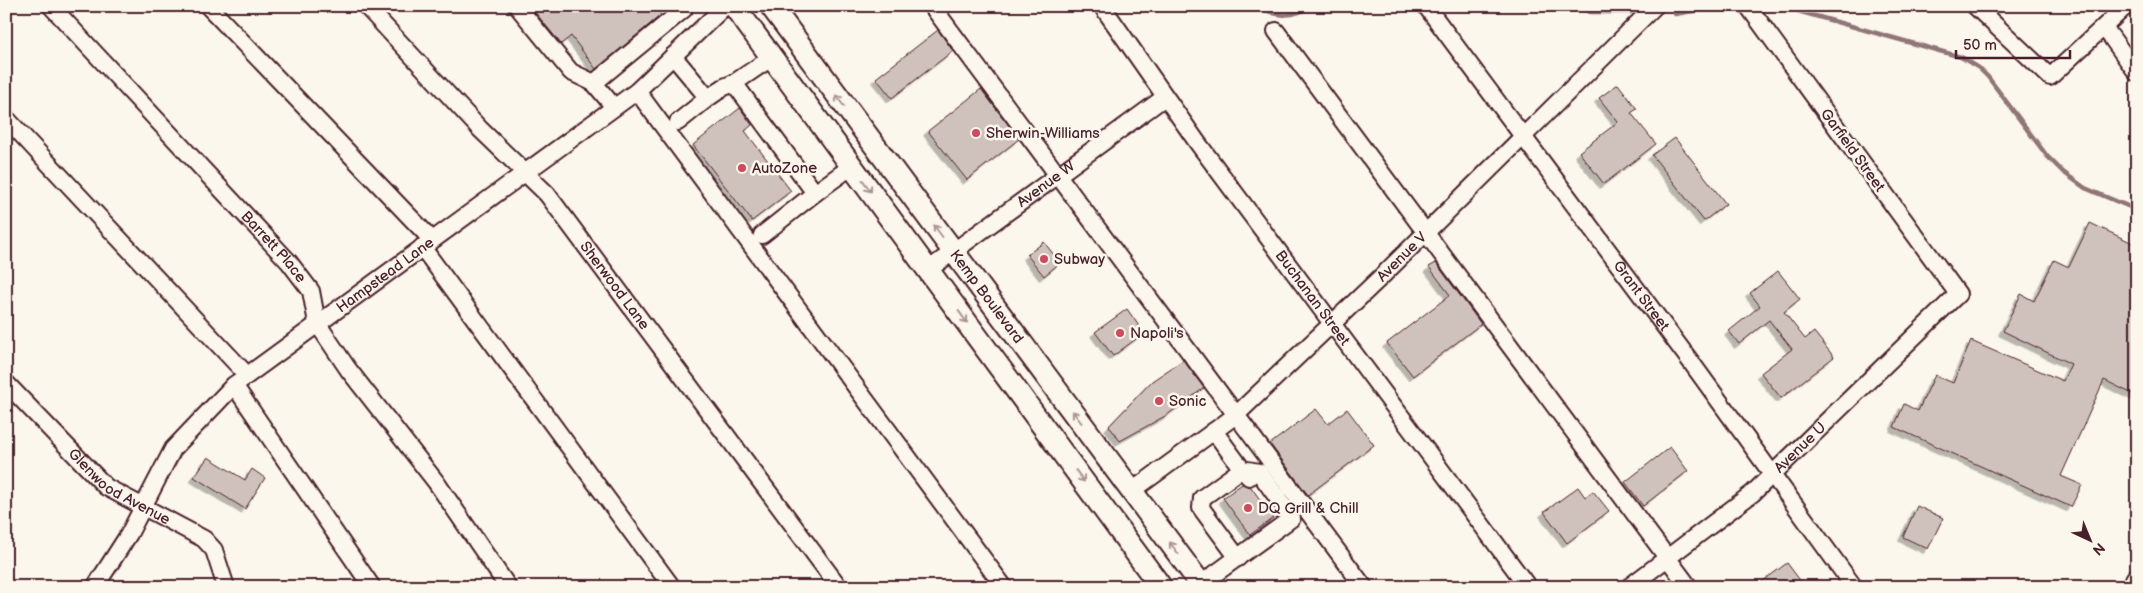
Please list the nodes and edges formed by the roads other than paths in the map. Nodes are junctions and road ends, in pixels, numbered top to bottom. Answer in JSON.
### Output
{"nodes":[{"id":1,"x":51,"y":6,"type":"edge"},
{"id":2,"x":208,"y":6,"type":"edge"},
{"id":3,"x":366,"y":6,"type":"edge"},
{"id":4,"x":517,"y":6,"type":"edge"},
{"id":5,"x":725,"y":6,"type":"edge"},
{"id":6,"x":734,"y":6,"type":"edge"},
{"id":7,"x":771,"y":6,"type":"edge"},
{"id":8,"x":932,"y":6,"type":"edge"},
{"id":9,"x":1102,"y":6,"type":"edge"},
{"id":10,"x":1426,"y":6,"type":"edge"},
{"id":11,"x":1655,"y":6,"type":"edge"},
{"id":12,"x":1748,"y":6,"type":"edge"},
{"id":13,"x":1975,"y":6,"type":"edge"},
{"id":14,"x":2126,"y":6,"type":"edge"},
{"id":15,"x":683,"y":8,"type":"edge"},
{"id":16,"x":2104,"y":27,"type":"junction"},
{"id":17,"x":699,"y":31,"type":"junction"},
{"id":18,"x":1276,"y":32,"type":"dead end"},
{"id":19,"x":674,"y":56,"type":"junction"},
{"id":20,"x":771,"y":58,"type":"junction"},
{"id":21,"x":2137,"y":73,"type":"edge"},
{"id":22,"x":594,"y":83,"type":"junction"},
{"id":23,"x":734,"y":83,"type":"junction"},
{"id":24,"x":637,"y":91,"type":"junction"},
{"id":25,"x":708,"y":98,"type":"junction"},
{"id":26,"x":1165,"y":98,"type":"junction"},
{"id":27,"x":614,"y":108,"type":"junction"},
{"id":28,"x":6,"y":118,"type":"edge"},
{"id":29,"x":678,"y":122,"type":"dead end"},
{"id":30,"x":1524,"y":136,"type":"junction"},
{"id":31,"x":852,"y":166,"type":"junction"},
{"id":32,"x":525,"y":174,"type":"junction"},
{"id":33,"x":1058,"y":175,"type":"junction"},
{"id":34,"x":815,"y":193,"type":"junction"},
{"id":35,"x":1426,"y":232,"type":"junction"},
{"id":36,"x":762,"y":235,"type":"dead end"},
{"id":37,"x":427,"y":244,"type":"junction"},
{"id":38,"x":953,"y":252,"type":"junction"},
{"id":39,"x":928,"y":270,"type":"junction"},
{"id":40,"x":1958,"y":294,"type":"joint"},
{"id":41,"x":317,"y":323,"type":"junction"},
{"id":42,"x":1332,"y":323,"type":"junction"},
{"id":43,"x":247,"y":375,"type":"junction"},
{"id":44,"x":6,"y":383,"type":"edge"},
{"id":45,"x":234,"y":385,"type":"junction"},
{"id":46,"x":1236,"y":415,"type":"junction"},
{"id":47,"x":1214,"y":431,"type":"junction"},
{"id":48,"x":1242,"y":469,"type":"junction"},
{"id":49,"x":1773,"y":475,"type":"junction"},
{"id":50,"x":1132,"y":491,"type":"junction"},
{"id":51,"x":144,"y":506,"type":"junction"},
{"id":52,"x":1105,"y":510,"type":"junction"},
{"id":53,"x":1238,"y":558,"type":"junction"},
{"id":54,"x":1668,"y":558,"type":"junction"},
{"id":55,"x":2137,"y":579,"type":"edge"},
{"id":56,"x":1202,"y":585,"type":"edge"},
{"id":57,"x":95,"y":587,"type":"edge"},
{"id":58,"x":226,"y":587,"type":"edge"},
{"id":59,"x":372,"y":587,"type":"edge"},
{"id":60,"x":508,"y":587,"type":"edge"},
{"id":61,"x":672,"y":587,"type":"edge"},
{"id":62,"x":839,"y":587,"type":"edge"},
{"id":63,"x":1004,"y":587,"type":"edge"},
{"id":64,"x":1161,"y":587,"type":"edge"},
{"id":65,"x":1364,"y":587,"type":"edge"},
{"id":66,"x":1528,"y":587,"type":"edge"},
{"id":67,"x":1629,"y":587,"type":"edge"},
{"id":68,"x":1689,"y":587,"type":"edge"},
{"id":69,"x":1854,"y":587,"type":"edge"},
{"id":70,"x":2133,"y":587,"type":"edge"}],
"edges":[{"from":1,"to":41,"type":"street","name":"Barrett Place"},
{"from":2,"to":37,"type":"street"},
{"from":3,"to":32,"type":"street","name":"Sherwood Lane"},
{"from":4,"to":22,"type":"street"},
{"from":5,"to":17,"type":"street","name":"Hampstead Lane"},
{"from":6,"to":20,"type":"main road","name":"Kemp Boulevard"},
{"from":38,"to":7,"type":"main road","name":"Kemp Boulevard","one_way":true},
{"from":8,"to":33,"type":"street"},
{"from":9,"to":26,"type":"street","name":"Buchanan Street"},
{"from":10,"to":30,"type":"street","name":"Grant Street"},
{"from":11,"to":30,"type":"street","name":"Avenue V"},
{"from":12,"to":40,"type":"street","name":"Garfield Street"},
{"from":13,"to":16,"type":"street"},
{"from":14,"to":16,"type":"street"},
{"from":15,"to":17,"type":"street"},
{"from":15,"to":22,"type":"street"},
{"from":16,"to":21,"type":"street"},
{"from":17,"to":19,"type":"street","name":"Hampstead Lane"},
{"from":18,"to":35,"type":"street"},
{"from":19,"to":24,"type":"street","name":"Hampstead Lane"},
{"from":19,"to":25,"type":"street"},
{"from":20,"to":23,"type":"street"},
{"from":20,"to":31,"type":"main road","name":"Kemp Boulevard"},
{"from":22,"to":27,"type":"street"},
{"from":23,"to":25,"type":"street"},
{"from":23,"to":34,"type":"street"},
{"from":24,"to":27,"type":"street","name":"Hampstead Lane"},
{"from":24,"to":63,"type":"street"},
{"from":25,"to":29,"type":"street"},
{"from":26,"to":33,"type":"street","name":"Avenue W"},
{"from":26,"to":42,"type":"street","name":"Buchanan Street"},
{"from":27,"to":32,"type":"street","name":"Hampstead Lane"},
{"from":28,"to":43,"type":"street"},
{"from":30,"to":35,"type":"street","name":"Avenue V"},
{"from":30,"to":49,"type":"street","name":"Grant Street"},
{"from":31,"to":34,"type":"street"},
{"from":31,"to":39,"type":"main road","name":"Kemp Boulevard","one_way":true},
{"from":32,"to":37,"type":"street","name":"Hampstead Lane"},
{"from":32,"to":62,"type":"street","name":"Sherwood Lane"},
{"from":33,"to":38,"type":"street","name":"Avenue W"},
{"from":33,"to":46,"type":"street"},
{"from":34,"to":36,"type":"street"},
{"from":35,"to":42,"type":"street","name":"Avenue V"},
{"from":35,"to":54,"type":"street"},
{"from":37,"to":41,"type":"street","name":"Hampstead Lane"},
{"from":37,"to":61,"type":"street"},
{"from":38,"to":39,"type":"street","name":"Avenue W"},
{"from":50,"to":38,"type":"main road","name":"Kemp Boulevard","one_way":true},
{"from":39,"to":52,"type":"main road","name":"Kemp Boulevard","one_way":true},
{"from":40,"to":49,"type":"street","name":"Avenue U"},
{"from":41,"to":43,"type":"street","name":"Hampstead Lane"},
{"from":41,"to":60,"type":"street","name":"Barrett Place"},
{"from":42,"to":46,"type":"street","name":"Avenue V"},
{"from":42,"to":66,"type":"street","name":"Buchanan Street"},
{"from":43,"to":45,"type":"street","name":"Hampstead Lane"},
{"from":44,"to":51,"type":"street","name":"Glenwood Avenue"},
{"from":45,"to":51,"type":"street","name":"Hampstead Lane"},
{"from":45,"to":59,"type":"street"},
{"from":46,"to":47,"type":"street","name":"Avenue V"},
{"from":46,"to":65,"type":"street"},
{"from":47,"to":48,"type":"street"},
{"from":47,"to":50,"type":"street","name":"Avenue V"},
{"from":48,"to":53,"type":"street"},
{"from":48,"to":53,"type":"street"},
{"from":49,"to":54,"type":"street","name":"Avenue U"},
{"from":49,"to":69,"type":"street","name":"Grant Street"},
{"from":50,"to":52,"type":"main road"},
{"from":56,"to":50,"type":"main road","name":"Kemp Boulevard","one_way":true},
{"from":51,"to":57,"type":"street","name":"Hampstead Lane"},
{"from":51,"to":58,"type":"street","name":"Glenwood Avenue"},
{"from":52,"to":64,"type":"main road","name":"Kemp Boulevard"},
{"from":53,"to":56,"type":"street"},
{"from":54,"to":67,"type":"street","name":"Avenue U"},
{"from":54,"to":68,"type":"street"},
{"from":55,"to":70,"type":"main road"}]}
